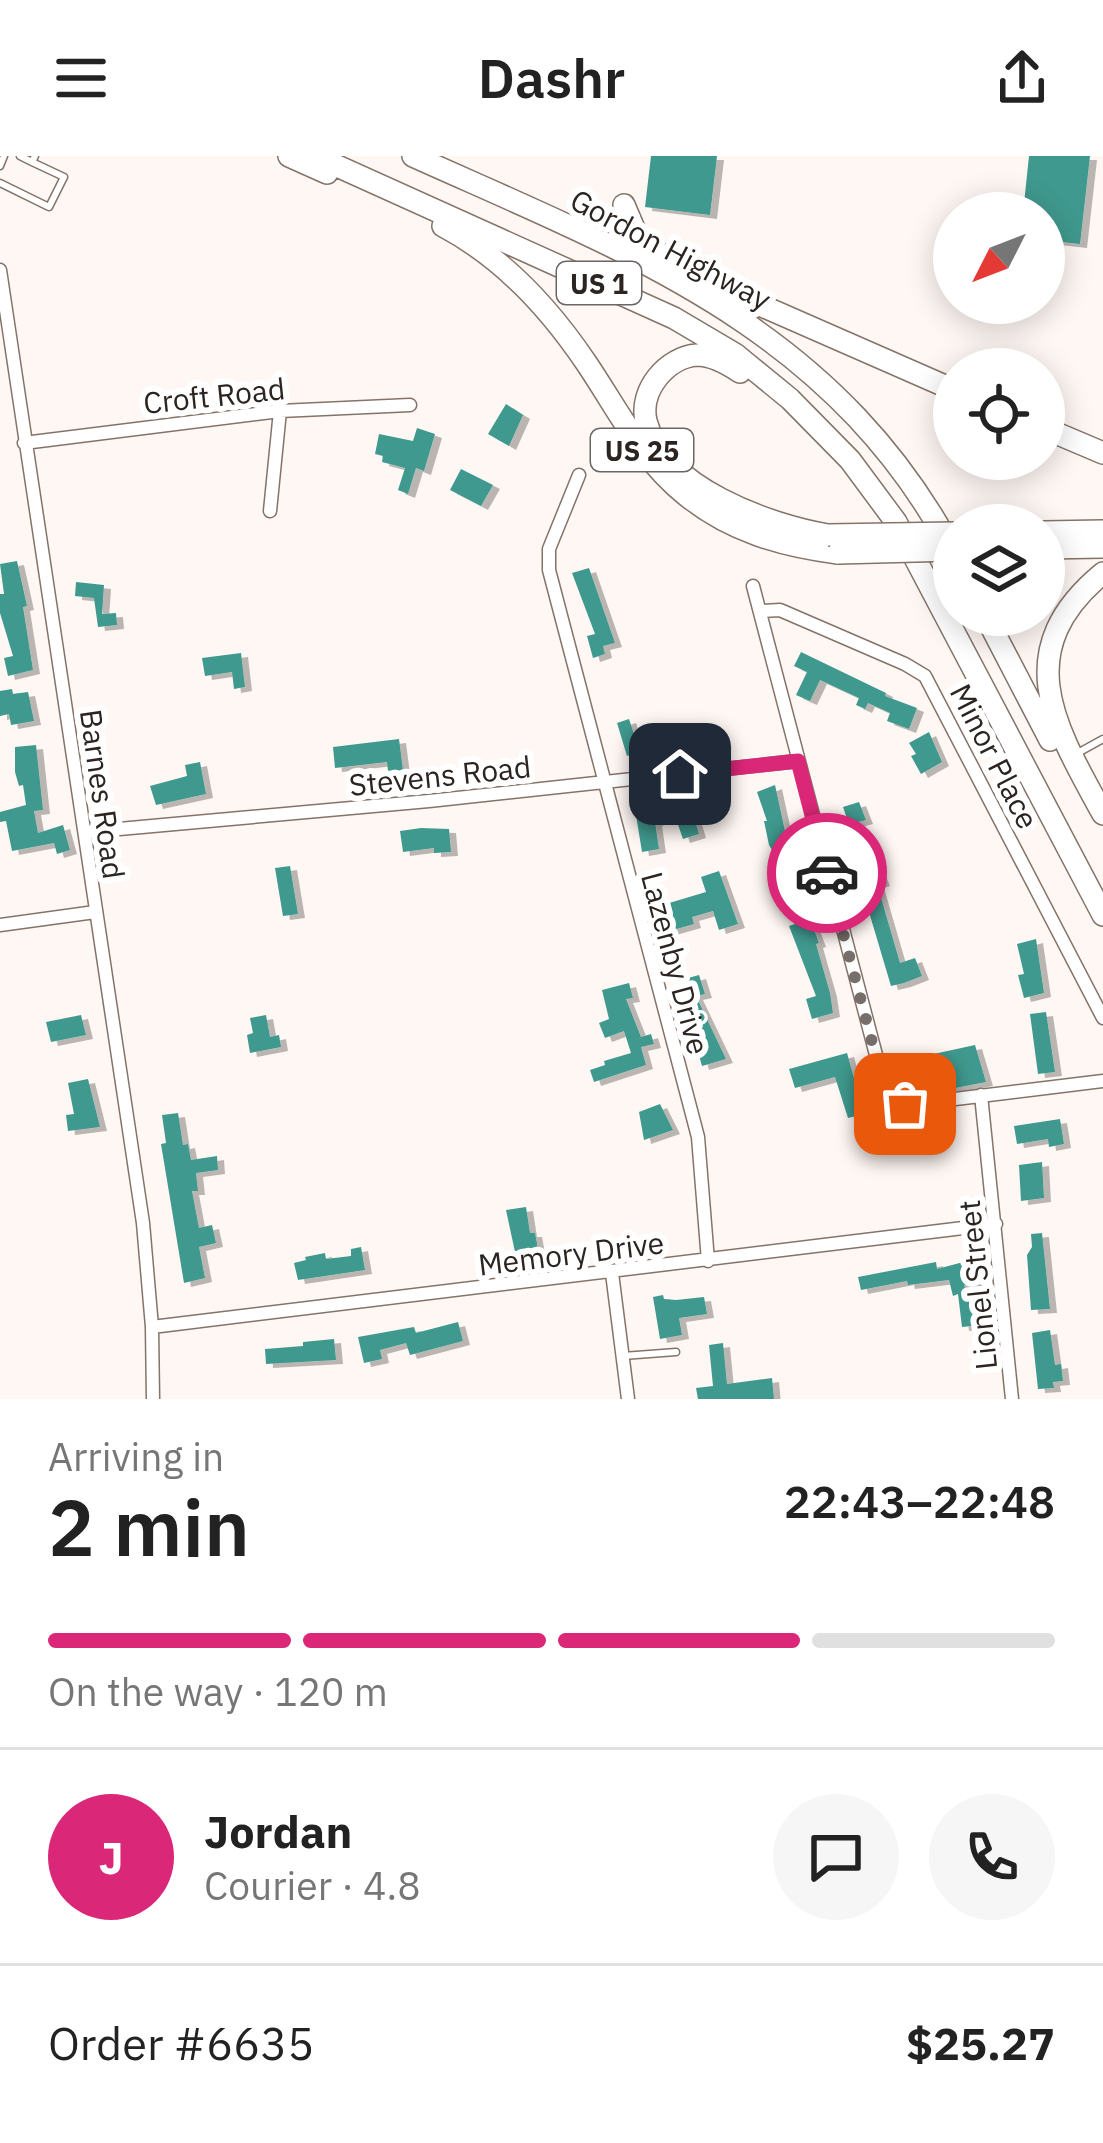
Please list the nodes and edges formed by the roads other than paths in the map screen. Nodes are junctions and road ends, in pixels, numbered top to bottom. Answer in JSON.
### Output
{"nodes":[{"id":1,"x":4,"y":156,"type":"edge"},
{"id":2,"x":20,"y":156,"type":"edge"},
{"id":3,"x":290,"y":156,"type":"edge"},
{"id":4,"x":315,"y":156,"type":"edge"},
{"id":5,"x":413,"y":156,"type":"edge"},
{"id":6,"x":33,"y":159,"type":"edge"},
{"id":7,"x":0,"y":166,"type":"edge"},
{"id":8,"x":0,"y":183,"type":"edge"},
{"id":9,"x":562,"y":223,"type":"junction"},
{"id":10,"x":603,"y":241,"type":"junction"},
{"id":11,"x":0,"y":270,"type":"edge"},
{"id":12,"x":755,"y":304,"type":"junction"},
{"id":13,"x":933,"y":381,"type":"edge"},
{"id":14,"x":410,"y":405,"type":"dead end"},
{"id":15,"x":280,"y":411,"type":"junction"},
{"id":16,"x":1065,"y":437,"type":"edge"},
{"id":17,"x":24,"y":443,"type":"junction"},
{"id":18,"x":1103,"y":453,"type":"edge"},
{"id":19,"x":850,"y":460,"type":"junction"},
{"id":20,"x":580,"y":475,"type":"dead end"},
{"id":21,"x":270,"y":511,"type":"dead end"},
{"id":22,"x":933,"y":520,"type":"edge"},
{"id":23,"x":1103,"y":531,"type":"edge"},
{"id":24,"x":1065,"y":532,"type":"edge"},
{"id":25,"x":933,"y":535,"type":"edge"},
{"id":26,"x":833,"y":544,"type":"junction"},
{"id":27,"x":1103,"y":547,"type":"edge"},
{"id":28,"x":1065,"y":548,"type":"edge"},
{"id":29,"x":933,"y":551,"type":"edge"},
{"id":30,"x":1103,"y":573,"type":"edge"},
{"id":31,"x":753,"y":586,"type":"dead end"},
{"id":32,"x":760,"y":611,"type":"junction"},
{"id":33,"x":997,"y":636,"type":"edge"},
{"id":34,"x":1103,"y":739,"type":"edge"},
{"id":35,"x":1071,"y":757,"type":"junction"},
{"id":36,"x":798,"y":761,"type":"junction"},
{"id":37,"x":602,"y":783,"type":"junction"},
{"id":38,"x":1103,"y":814,"type":"edge"},
{"id":39,"x":86,"y":832,"type":"junction"},
{"id":40,"x":1103,"y":835,"type":"edge"},
{"id":41,"x":95,"y":912,"type":"junction"},
{"id":42,"x":1103,"y":915,"type":"edge"},
{"id":43,"x":0,"y":925,"type":"edge"},
{"id":44,"x":1103,"y":1018,"type":"edge"},
{"id":45,"x":1103,"y":1081,"type":"edge"},
{"id":46,"x":981,"y":1095,"type":"junction"},
{"id":47,"x":996,"y":1224,"type":"junction"},
{"id":48,"x":708,"y":1261,"type":"junction"},
{"id":49,"x":612,"y":1273,"type":"junction"},
{"id":50,"x":152,"y":1327,"type":"junction"},
{"id":51,"x":676,"y":1352,"type":"dead end"},
{"id":52,"x":623,"y":1356,"type":"junction"},
{"id":53,"x":153,"y":1399,"type":"edge"},
{"id":54,"x":628,"y":1399,"type":"edge"},
{"id":55,"x":1012,"y":1399,"type":"edge"}],
"edges":[{"from":1,"to":7,"type":"lane"},
{"from":2,"to":6,"type":"lane"},
{"from":3,"to":26,"type":"highway","number":"US 25"},
{"from":4,"to":19,"type":"highway","name":"Gordon Highway","number":"US 1"},
{"from":5,"to":9,"type":"highway","name":"Gordon Highway","number":"US 1"},
{"from":6,"to":8,"type":"lane"},
{"from":9,"to":10,"type":"highway","name":"Gordon Highway","number":"US 1"},
{"from":9,"to":12,"type":"highway"},
{"from":10,"to":12,"type":"highway"},
{"from":10,"to":22,"type":"highway","name":"Gordon Highway","number":"US 1"},
{"from":11,"to":17,"type":"street","name":"Barnes Road"},
{"from":12,"to":13,"type":"highway"},
{"from":14,"to":15,"type":"street","name":"Croft Road"},
{"from":15,"to":17,"type":"street","name":"Croft Road"},
{"from":15,"to":21,"type":"street"},
{"from":16,"to":18,"type":"highway"},
{"from":17,"to":39,"type":"street","name":"Barnes Road"},
{"from":19,"to":26,"type":"highway"},
{"from":19,"to":42,"type":"highway","name":"Gordon Highway","number":"US 1"},
{"from":20,"to":37,"type":"street","name":"Lazenby Drive"},
{"from":23,"to":24,"type":"highway"},
{"from":25,"to":26,"type":"highway","bridge":true},
{"from":26,"to":29,"type":"highway","number":"US 25","bridge":true},
{"from":27,"to":28,"type":"highway"},
{"from":30,"to":35,"type":"highway"},
{"from":31,"to":32,"type":"street"},
{"from":32,"to":36,"type":"street"},
{"from":32,"to":44,"type":"street","name":"Minor Place"},
{"from":33,"to":40,"type":"highway"},
{"from":34,"to":35,"type":"lane"},
{"from":35,"to":38,"type":"highway"},
{"from":36,"to":37,"type":"street","name":"Stevens Road"},
{"from":36,"to":46,"type":"street"},
{"from":37,"to":39,"type":"street","name":"Stevens Road"},
{"from":37,"to":48,"type":"street","name":"Lazenby Drive"},
{"from":39,"to":41,"type":"street","name":"Barnes Road"},
{"from":41,"to":43,"type":"street"},
{"from":41,"to":50,"type":"street","name":"Barnes Road"},
{"from":45,"to":46,"type":"street"},
{"from":46,"to":47,"type":"street","name":"Lionel Street"},
{"from":47,"to":48,"type":"street","name":"Memory Drive"},
{"from":47,"to":55,"type":"street","name":"Lionel Street"},
{"from":48,"to":49,"type":"street","name":"Memory Drive"},
{"from":49,"to":50,"type":"street","name":"Memory Drive"},
{"from":49,"to":52,"type":"street"},
{"from":50,"to":53,"type":"street","name":"Barnes Road"},
{"from":51,"to":52,"type":"lane"},
{"from":52,"to":54,"type":"street"}]}
